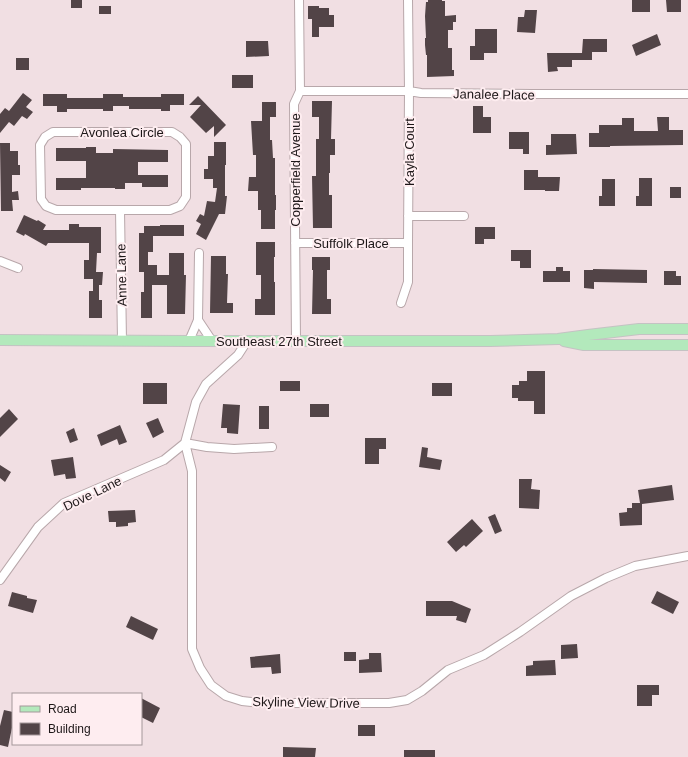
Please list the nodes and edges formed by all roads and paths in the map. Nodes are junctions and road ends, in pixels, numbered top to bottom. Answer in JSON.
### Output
{"nodes":[{"id":1,"x":299,"y":0,"type":"edge"},
{"id":2,"x":408,"y":0,"type":"edge"},
{"id":3,"x":300,"y":91,"type":"junction"},
{"id":4,"x":409,"y":91,"type":"junction"},
{"id":5,"x":688,"y":94,"type":"edge"},
{"id":6,"x":120,"y":210,"type":"junction"},
{"id":7,"x":408,"y":216,"type":"junction"},
{"id":8,"x":464,"y":216,"type":"dead end"},
{"id":9,"x":295,"y":243,"type":"junction"},
{"id":10,"x":408,"y":243,"type":"junction"},
{"id":11,"x":199,"y":252,"type":"dead end"},
{"id":12,"x":0,"y":261,"type":"edge"},
{"id":13,"x":18,"y":268,"type":"dead end"},
{"id":14,"x":401,"y":303,"type":"dead end"},
{"id":15,"x":198,"y":320,"type":"junction"},
{"id":16,"x":688,"y":329,"type":"edge"},
{"id":17,"x":0,"y":340,"type":"edge"},
{"id":18,"x":558,"y":340,"type":"junction"},
{"id":19,"x":122,"y":341,"type":"junction"},
{"id":20,"x":189,"y":341,"type":"junction"},
{"id":21,"x":212,"y":341,"type":"junction"},
{"id":22,"x":247,"y":341,"type":"junction"},
{"id":23,"x":296,"y":341,"type":"junction"},
{"id":24,"x":688,"y":345,"type":"edge"},
{"id":25,"x":185,"y":443,"type":"junction"},
{"id":26,"x":272,"y":447,"type":"dead end"},
{"id":27,"x":688,"y":556,"type":"edge"},
{"id":28,"x":0,"y":580,"type":"edge"}],
"edges":[{"from":1,"to":3,"type":"street","name":"Copperfield Avenue"},
{"from":2,"to":4,"type":"street","name":"Kayla Court"},
{"from":3,"to":4,"type":"street","name":"Janalee Place"},
{"from":3,"to":9,"type":"street","name":"Copperfield Avenue"},
{"from":4,"to":5,"type":"street","name":"Janalee Place"},
{"from":4,"to":7,"type":"street","name":"Kayla Court"},
{"from":6,"to":6,"type":"street","name":"Avonlea Circle"},
{"from":6,"to":19,"type":"street","name":"Anne Lane"},
{"from":7,"to":8,"type":"street"},
{"from":7,"to":10,"type":"street","name":"Kayla Court"},
{"from":9,"to":10,"type":"street","name":"Suffolk Place"},
{"from":9,"to":23,"type":"street","name":"Copperfield Avenue"},
{"from":10,"to":14,"type":"street","name":"Kayla Court"},
{"from":11,"to":15,"type":"street"},
{"from":12,"to":13,"type":"street"},
{"from":15,"to":20,"type":"street"},
{"from":15,"to":21,"type":"street"},
{"from":16,"to":18,"type":"main road","name":"Southeast 27th Street"},
{"from":17,"to":19,"type":"main road","name":"Southeast 27th Street"},
{"from":18,"to":23,"type":"main road","name":"Southeast 27th Street"},
{"from":18,"to":24,"type":"main road","name":"Southeast 27th Street"},
{"from":19,"to":20,"type":"main road","name":"Southeast 27th Street"},
{"from":20,"to":21,"type":"main road","name":"Southeast 27th Street"},
{"from":21,"to":22,"type":"main road","name":"Southeast 27th Street"},
{"from":22,"to":23,"type":"main road","name":"Southeast 27th Street"},
{"from":22,"to":25,"type":"street","name":"Skyline View Drive"},
{"from":25,"to":26,"type":"street"},
{"from":25,"to":27,"type":"street","name":"Skyline View Drive"},
{"from":25,"to":28,"type":"street","name":"Dove Lane"}]}
